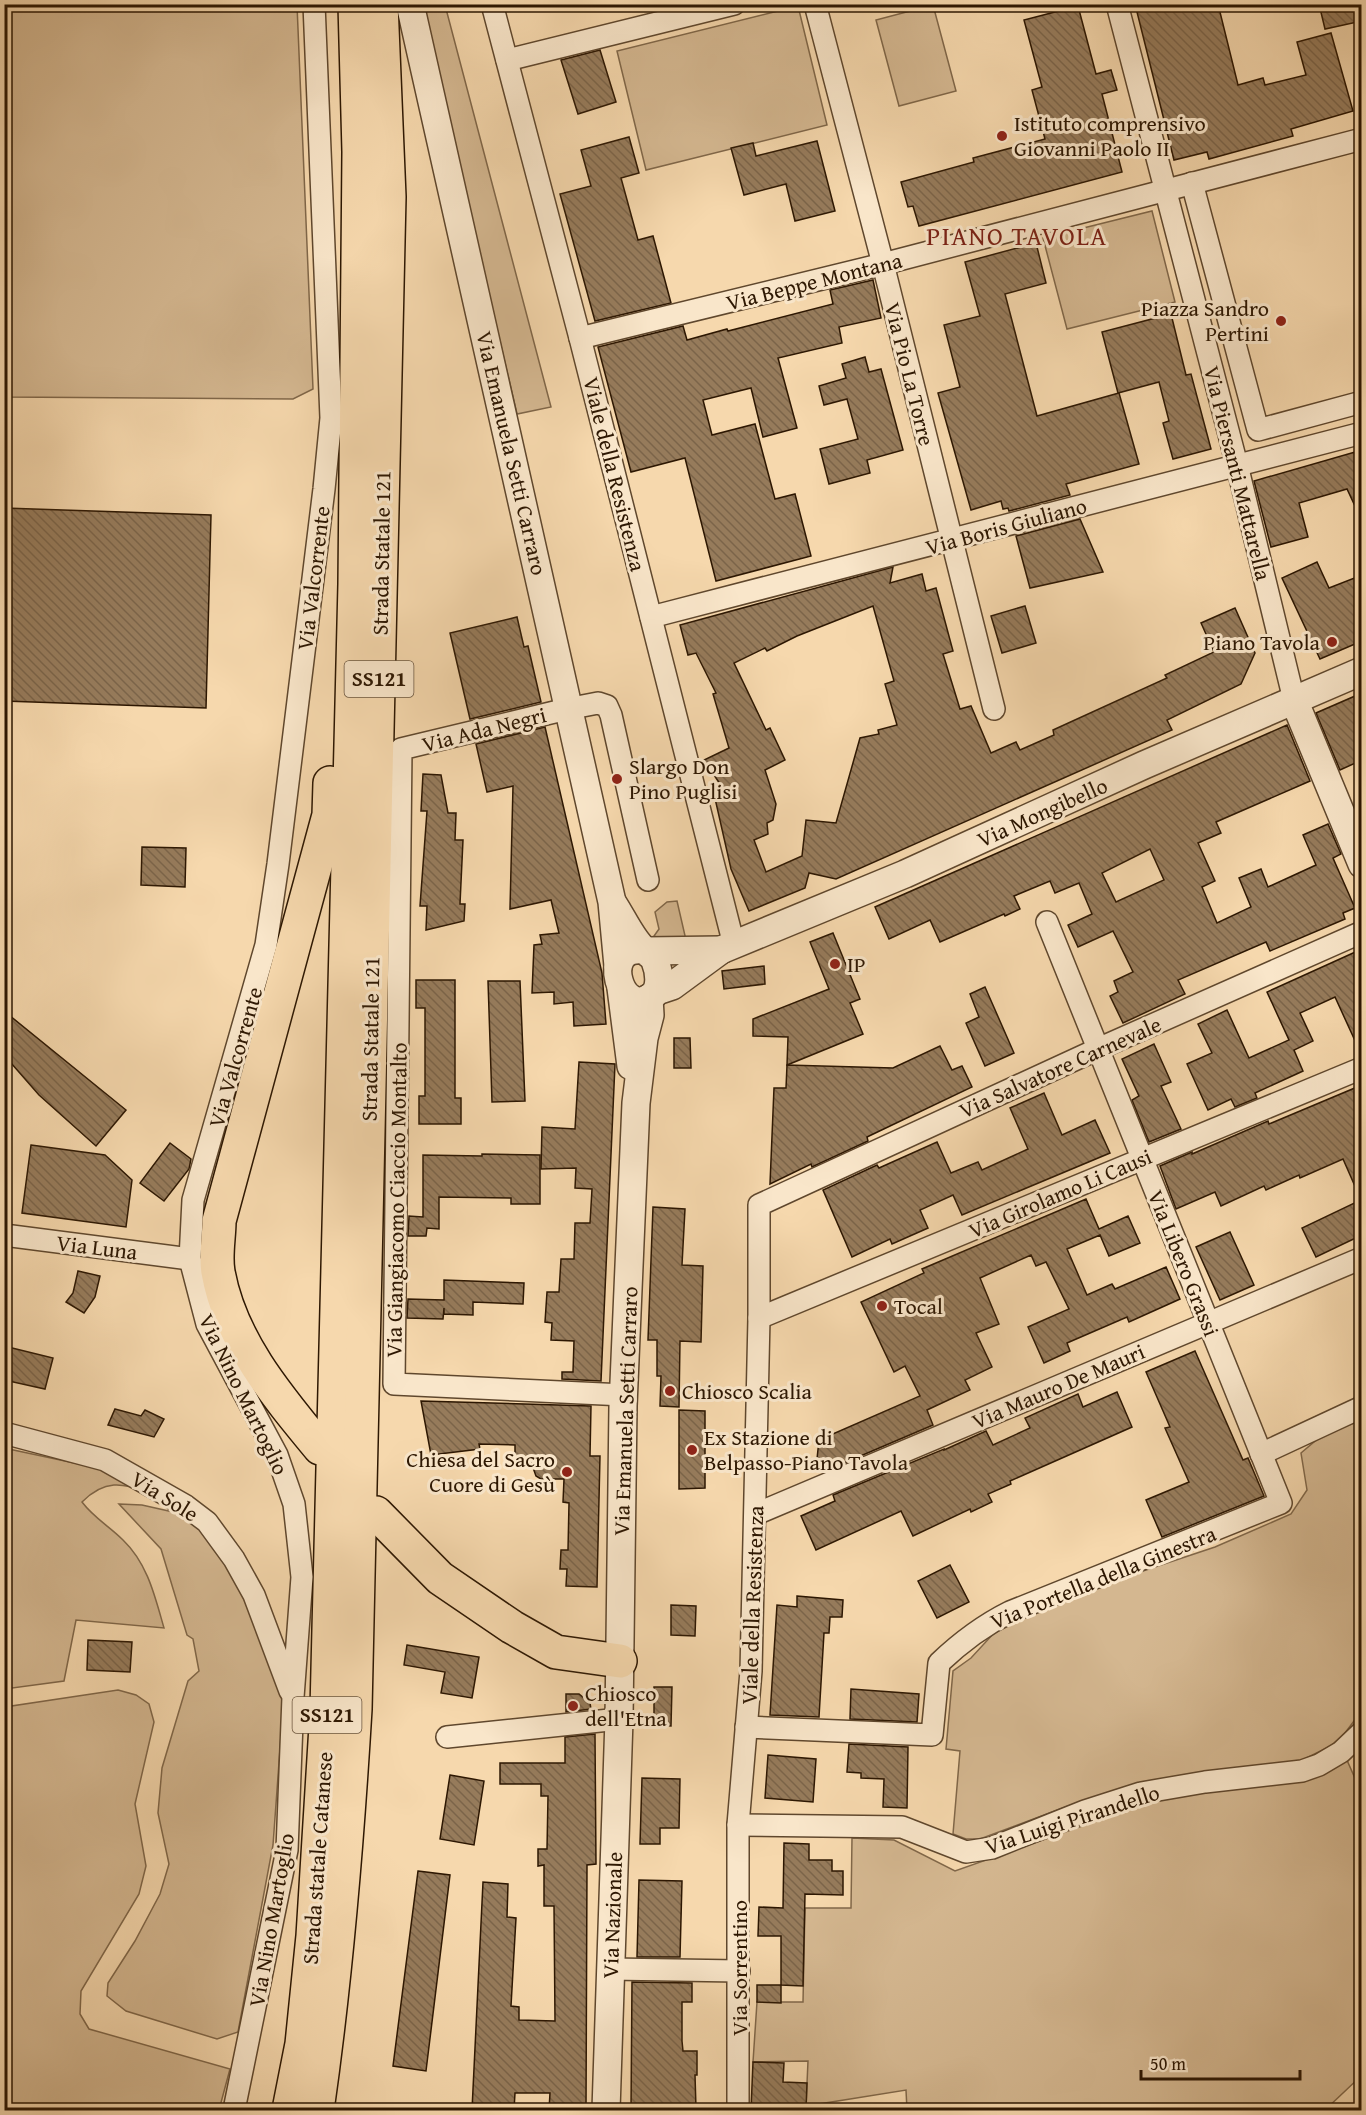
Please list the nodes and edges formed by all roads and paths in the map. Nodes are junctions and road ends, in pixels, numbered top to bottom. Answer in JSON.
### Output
{"nodes":[{"id":1,"x":314,"y":4,"type":"edge"},
{"id":2,"x":355,"y":4,"type":"edge"},
{"id":3,"x":381,"y":4,"type":"edge"},
{"id":4,"x":410,"y":4,"type":"edge"},
{"id":5,"x":492,"y":4,"type":"edge"},
{"id":6,"x":734,"y":4,"type":"edge"},
{"id":7,"x":815,"y":4,"type":"edge"},
{"id":8,"x":1117,"y":4,"type":"edge"},
{"id":9,"x":507,"y":60,"type":"junction"},
{"id":10,"x":1362,"y":139,"type":"edge"},
{"id":11,"x":1192,"y":183,"type":"junction"},
{"id":12,"x":1166,"y":190,"type":"junction"},
{"id":13,"x":883,"y":264,"type":"junction"},
{"id":14,"x":580,"y":338,"type":"junction"},
{"id":15,"x":1362,"y":402,"type":"edge"},
{"id":16,"x":1362,"y":433,"type":"edge"},
{"id":17,"x":1237,"y":465,"type":"junction"},
{"id":18,"x":951,"y":540,"type":"junction"},
{"id":19,"x":355,"y":584,"type":"junction"},
{"id":20,"x":651,"y":617,"type":"junction"},
{"id":21,"x":1362,"y":671,"type":"edge"},
{"id":22,"x":1294,"y":700,"type":"junction"},
{"id":23,"x":567,"y":709,"type":"junction"},
{"id":24,"x":994,"y":709,"type":"dead end"},
{"id":25,"x":401,"y":749,"type":"joint"},
{"id":26,"x":1362,"y":864,"type":"edge"},
{"id":27,"x":648,"y":880,"type":"dead end"},
{"id":28,"x":612,"y":902,"type":"junction"},
{"id":29,"x":1047,"y":922,"type":"dead end"},
{"id":30,"x":1362,"y":932,"type":"edge"},
{"id":31,"x":728,"y":947,"type":"junction"},
{"id":32,"x":645,"y":951,"type":"junction"},
{"id":33,"x":620,"y":977,"type":"junction"},
{"id":34,"x":653,"y":995,"type":"junction"},
{"id":35,"x":1098,"y":1049,"type":"junction"},
{"id":36,"x":1362,"y":1068,"type":"edge"},
{"id":37,"x":636,"y":1103,"type":"junction"},
{"id":38,"x":211,"y":1143,"type":"joint"},
{"id":39,"x":1142,"y":1158,"type":"junction"},
{"id":40,"x":759,"y":1204,"type":"joint"},
{"id":41,"x":4,"y":1235,"type":"edge"},
{"id":42,"x":1362,"y":1258,"type":"edge"},
{"id":43,"x":190,"y":1259,"type":"junction"},
{"id":44,"x":337,"y":1317,"type":"joint"},
{"id":45,"x":759,"y":1318,"type":"junction"},
{"id":46,"x":1208,"y":1322,"type":"junction"},
{"id":47,"x":363,"y":1353,"type":"joint"},
{"id":48,"x":624,"y":1395,"type":"junction"},
{"id":49,"x":1362,"y":1407,"type":"edge"},
{"id":50,"x":4,"y":1432,"type":"edge"},
{"id":51,"x":320,"y":1448,"type":"dead end"},
{"id":52,"x":1262,"y":1454,"type":"junction"},
{"id":53,"x":1281,"y":1503,"type":"joint"},
{"id":54,"x":376,"y":1513,"type":"dead end"},
{"id":55,"x":756,"y":1514,"type":"junction"},
{"id":56,"x":620,"y":1661,"type":"junction"},
{"id":57,"x":293,"y":1697,"type":"junction"},
{"id":58,"x":619,"y":1719,"type":"junction"},
{"id":59,"x":746,"y":1727,"type":"junction"},
{"id":60,"x":1362,"y":1732,"type":"edge"},
{"id":61,"x":447,"y":1737,"type":"dead end"},
{"id":62,"x":738,"y":1825,"type":"junction"},
{"id":63,"x":610,"y":1969,"type":"junction"},
{"id":64,"x":739,"y":1971,"type":"junction"},
{"id":65,"x":234,"y":2110,"type":"edge"},
{"id":66,"x":289,"y":2110,"type":"edge"},
{"id":67,"x":317,"y":2110,"type":"edge"},
{"id":68,"x":606,"y":2110,"type":"edge"},
{"id":69,"x":738,"y":2110,"type":"edge"}],
"edges":[{"from":1,"to":38,"type":"street","name":"Via Valcorrente"},
{"from":2,"to":19,"type":"main road","name":"Strada Statale 121","number":"SS121"},
{"from":3,"to":47,"type":"main road","name":"Strada Statale 121","number":"SS121"},
{"from":4,"to":23,"type":"street","name":"Via Emanuela Setti Carraro"},
{"from":5,"to":9,"type":"street","name":"Viale della Resistenza"},
{"from":6,"to":9,"type":"street"},
{"from":7,"to":13,"type":"street","name":"Via Pio La Torre"},
{"from":8,"to":12,"type":"street","name":"Via Piersanti Mattarella"},
{"from":9,"to":14,"type":"street","name":"Viale della Resistenza"},
{"from":10,"to":11,"type":"street","name":"Via Beppe Montana"},
{"from":11,"to":12,"type":"street","name":"Via Beppe Montana"},
{"from":11,"to":15,"type":"street"},
{"from":12,"to":13,"type":"street","name":"Via Beppe Montana"},
{"from":12,"to":17,"type":"street","name":"Via Piersanti Mattarella"},
{"from":13,"to":14,"type":"street","name":"Via Beppe Montana"},
{"from":13,"to":18,"type":"street","name":"Via Pio La Torre"},
{"from":14,"to":20,"type":"street","name":"Viale della Resistenza"},
{"from":16,"to":17,"type":"street","name":"Via Boris Giuliano"},
{"from":17,"to":18,"type":"street","name":"Via Boris Giuliano"},
{"from":17,"to":22,"type":"street","name":"Via Piersanti Mattarella"},
{"from":18,"to":20,"type":"street","name":"Via Boris Giuliano"},
{"from":18,"to":24,"type":"street","name":"Via Pio La Torre"},
{"from":19,"to":44,"type":"main road","name":"Strada Statale 121","number":"SS121"},
{"from":19,"to":51,"type":"main road"},
{"from":20,"to":31,"type":"street","name":"Viale della Resistenza"},
{"from":21,"to":22,"type":"street","name":"Via Mongibello"},
{"from":22,"to":26,"type":"street","name":"Via Piersanti Mattarella"},
{"from":22,"to":31,"type":"street","name":"Via Mongibello"},
{"from":23,"to":25,"type":"street","name":"Via Ada Negri"},
{"from":23,"to":27,"type":"street","name":"Via Ada Negri"},
{"from":23,"to":28,"type":"street","name":"Via Emanuela Setti Carraro"},
{"from":25,"to":48,"type":"street","name":"Via Giangiacomo Ciaccio Montalto"},
{"from":28,"to":32,"type":"street"},
{"from":28,"to":33,"type":"street"},
{"from":29,"to":35,"type":"street","name":"Via Libero Grassi"},
{"from":30,"to":35,"type":"street","name":"Via Salvatore Carnevale"},
{"from":31,"to":32,"type":"street"},
{"from":31,"to":34,"type":"street"},
{"from":32,"to":33,"type":"street"},
{"from":32,"to":34,"type":"street"},
{"from":33,"to":34,"type":"street"},
{"from":33,"to":37,"type":"street"},
{"from":34,"to":37,"type":"street"},
{"from":35,"to":39,"type":"street","name":"Via Libero Grassi"},
{"from":35,"to":40,"type":"street","name":"Via Salvatore Carnevale"},
{"from":36,"to":39,"type":"street","name":"Via Girolamo Li Causi"},
{"from":37,"to":48,"type":"street","name":"Via Emanuela Setti Carraro"},
{"from":38,"to":43,"type":"street","name":"Via Nino Martoglio"},
{"from":39,"to":45,"type":"street","name":"Via Girolamo Li Causi"},
{"from":39,"to":46,"type":"street","name":"Via Libero Grassi"},
{"from":40,"to":45,"type":"street","name":"Viale della Resistenza"},
{"from":41,"to":43,"type":"street","name":"Via Luna"},
{"from":42,"to":46,"type":"street","name":"Via Mauro De Mauri"},
{"from":43,"to":57,"type":"street","name":"Via Nino Martoglio"},
{"from":44,"to":66,"type":"main road","name":"Strada statale Catanese","number":"SS121"},
{"from":45,"to":55,"type":"street","name":"Viale della Resistenza"},
{"from":46,"to":52,"type":"street","name":"Via Libero Grassi"},
{"from":46,"to":55,"type":"street","name":"Via Mauro De Mauri"},
{"from":47,"to":67,"type":"main road","name":"Strada statale Catanese","number":"SS121"},
{"from":48,"to":56,"type":"street","name":"Via Emanuela Setti Carraro"},
{"from":49,"to":52,"type":"street"},
{"from":50,"to":57,"type":"street","name":"Via Sole"},
{"from":52,"to":53,"type":"street","name":"Via Libero Grassi"},
{"from":53,"to":59,"type":"street","name":"Via Portella della Ginestra"},
{"from":54,"to":56,"type":"main road"},
{"from":55,"to":59,"type":"street","name":"Viale della Resistenza"},
{"from":56,"to":58,"type":"street","name":"Via Emanuela Setti Carraro"},
{"from":57,"to":65,"type":"street","name":"Via Nino Martoglio"},
{"from":58,"to":61,"type":"street"},
{"from":58,"to":63,"type":"street","name":"Via Nazionale"},
{"from":59,"to":62,"type":"street","name":"Viale della Resistenza"},
{"from":60,"to":62,"type":"street","name":"Via Luigi Pirandello"},
{"from":62,"to":64,"type":"street","name":"Via Sorrentino"},
{"from":63,"to":64,"type":"street"},
{"from":63,"to":68,"type":"street","name":"Via Nazionale"},
{"from":64,"to":69,"type":"street","name":"Via Sorrentino"}]}
